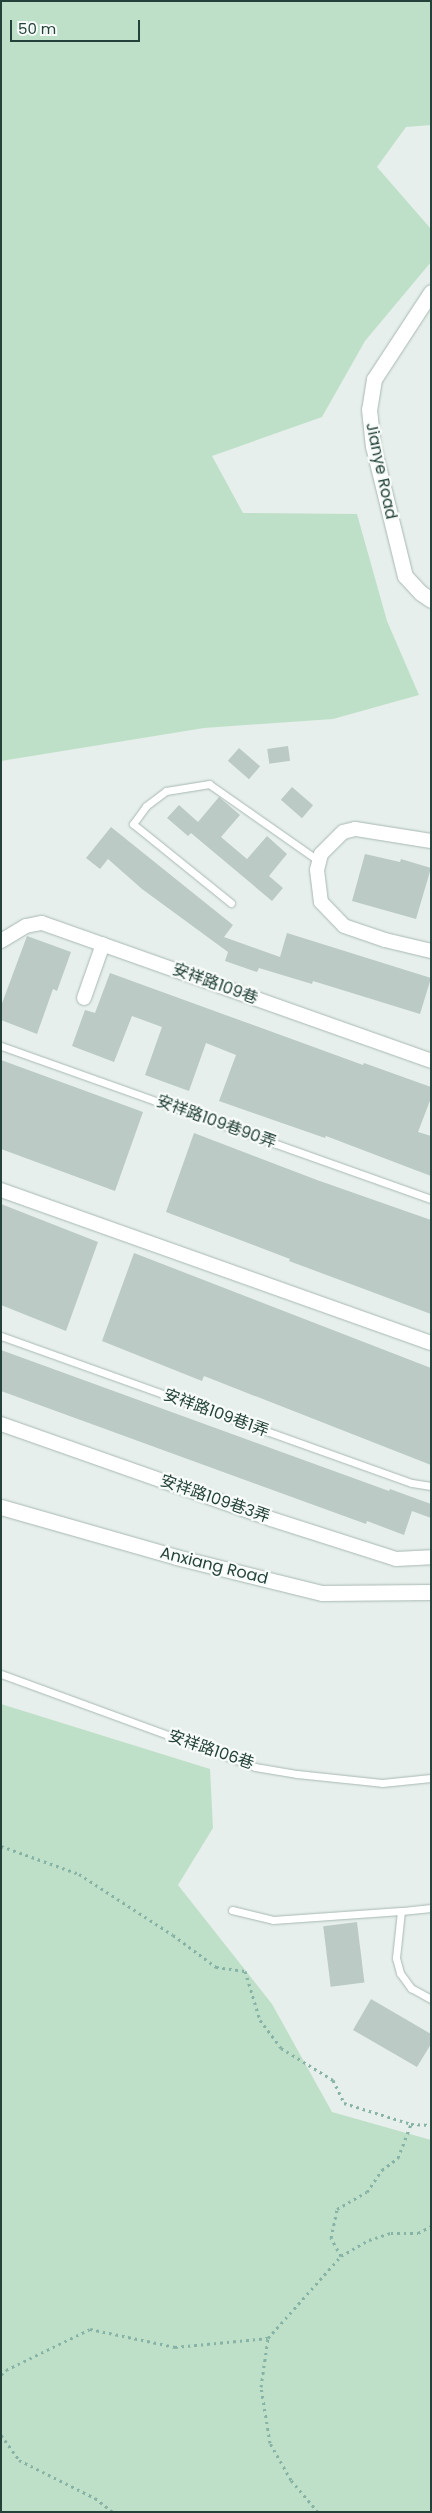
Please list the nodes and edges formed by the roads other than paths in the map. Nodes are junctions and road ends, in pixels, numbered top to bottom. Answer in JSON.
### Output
{"nodes":[{"id":1,"x":431,"y":292,"type":"edge"},
{"id":2,"x":431,"y":600,"type":"edge"},
{"id":3,"x":431,"y":841,"type":"edge"},
{"id":4,"x":319,"y":861,"type":"junction"},
{"id":5,"x":231,"y":903,"type":"dead end"},
{"id":6,"x":1,"y":941,"type":"edge"},
{"id":7,"x":103,"y":944,"type":"junction"},
{"id":8,"x":431,"y":951,"type":"edge"},
{"id":9,"x":84,"y":998,"type":"dead end"},
{"id":10,"x":1,"y":1046,"type":"edge"},
{"id":11,"x":431,"y":1061,"type":"edge"},
{"id":12,"x":1,"y":1190,"type":"edge"},
{"id":13,"x":431,"y":1199,"type":"edge"},
{"id":14,"x":1,"y":1336,"type":"edge"},
{"id":15,"x":431,"y":1343,"type":"edge"},
{"id":16,"x":1,"y":1424,"type":"edge"},
{"id":17,"x":431,"y":1486,"type":"edge"},
{"id":18,"x":1,"y":1507,"type":"edge"},
{"id":19,"x":431,"y":1557,"type":"edge"},
{"id":20,"x":431,"y":1592,"type":"edge"},
{"id":21,"x":1,"y":1674,"type":"edge"},
{"id":22,"x":431,"y":1778,"type":"edge"},
{"id":23,"x":431,"y":1908,"type":"edge"},
{"id":24,"x":232,"y":1910,"type":"dead end"},
{"id":25,"x":401,"y":1910,"type":"junction"},
{"id":26,"x":431,"y":1998,"type":"edge"}],
"edges":[{"from":1,"to":2,"type":"street","name":"Jianye Road"},
{"from":3,"to":4,"type":"street"},
{"from":4,"to":5,"type":"lane"},
{"from":4,"to":8,"type":"street"},
{"from":6,"to":7,"type":"street","name":"安祥路109巷"},
{"from":7,"to":9,"type":"street"},
{"from":7,"to":11,"type":"street","name":"安祥路109巷"},
{"from":10,"to":13,"type":"lane","name":"安祥路109巷90弄"},
{"from":12,"to":15,"type":"street"},
{"from":14,"to":17,"type":"lane","name":"安祥路109巷1弄"},
{"from":16,"to":19,"type":"street","name":"安祥路109巷3弄"},
{"from":18,"to":20,"type":"street","name":"Anxiang Road"},
{"from":21,"to":22,"type":"lane","name":"安祥路106巷"},
{"from":23,"to":25,"type":"lane"},
{"from":24,"to":25,"type":"lane"},
{"from":25,"to":26,"type":"lane"}]}
